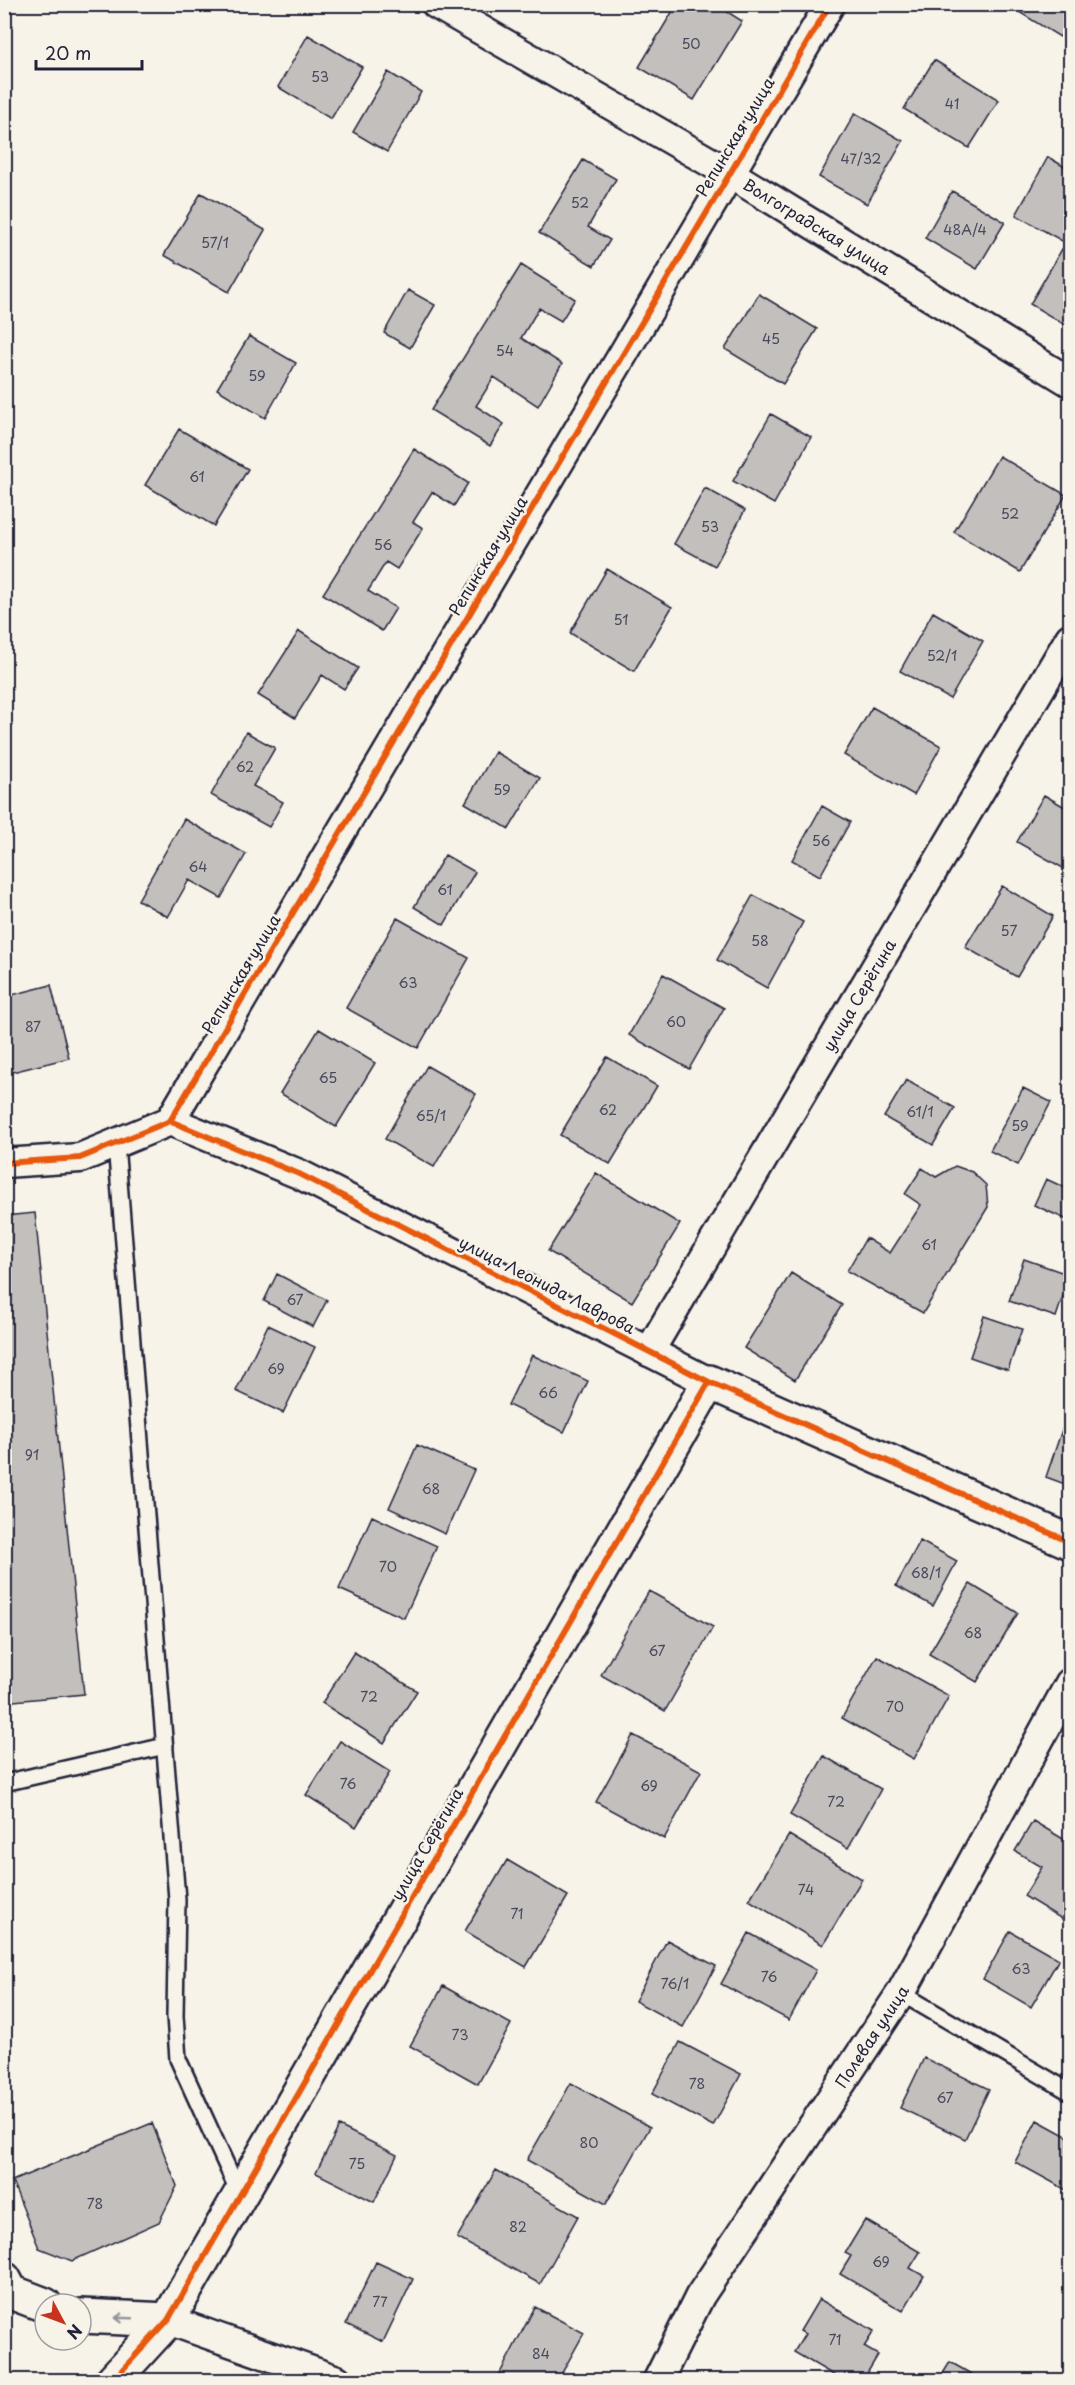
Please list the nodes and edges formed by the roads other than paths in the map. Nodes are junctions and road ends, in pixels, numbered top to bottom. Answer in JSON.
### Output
{"nodes":[{"id":1,"x":436,"y":4,"type":"edge"},
{"id":2,"x":830,"y":4,"type":"edge"},
{"id":3,"x":729,"y":173,"type":"junction"},
{"id":4,"x":1071,"y":382,"type":"edge"},
{"id":5,"x":1071,"y":638,"type":"edge"},
{"id":6,"x":170,"y":1121,"type":"junction"},
{"id":7,"x":116,"y":1144,"type":"junction"},
{"id":8,"x":4,"y":1163,"type":"edge"},
{"id":9,"x":649,"y":1352,"type":"junction"},
{"id":10,"x":709,"y":1382,"type":"junction"},
{"id":11,"x":1071,"y":1542,"type":"edge"},
{"id":12,"x":1071,"y":1683,"type":"edge"},
{"id":13,"x":165,"y":1746,"type":"junction"},
{"id":14,"x":4,"y":1783,"type":"edge"},
{"id":15,"x":901,"y":1993,"type":"junction"},
{"id":16,"x":1071,"y":2092,"type":"edge"},
{"id":17,"x":240,"y":2195,"type":"junction"},
{"id":18,"x":4,"y":2279,"type":"edge"},
{"id":19,"x":33,"y":2300,"type":"edge"},
{"id":20,"x":93,"y":2317,"type":"edge"},
{"id":21,"x":168,"y":2320,"type":"junction"},
{"id":22,"x":122,"y":2376,"type":"edge"},
{"id":23,"x":338,"y":2380,"type":"edge"},
{"id":24,"x":658,"y":2380,"type":"edge"}],
"edges":[{"from":1,"to":3,"type":"street","name":"Волгоградская улица"},
{"from":2,"to":3,"type":"street","name":"Репинская улица"},
{"from":3,"to":4,"type":"street","name":"Волгоградская улица"},
{"from":3,"to":6,"type":"street","name":"Репинская улица"},
{"from":5,"to":9,"type":"street","name":"улица Серёгина"},
{"from":6,"to":7,"type":"street"},
{"from":6,"to":9,"type":"street","name":"улица Леонида Лаврова"},
{"from":7,"to":8,"type":"street"},
{"from":7,"to":13,"type":"lane"},
{"from":9,"to":10,"type":"street","name":"улица Леонида Лаврова"},
{"from":10,"to":11,"type":"street","name":"улица Леонида Лаврова"},
{"from":10,"to":17,"type":"street","name":"улица Серёгина"},
{"from":12,"to":15,"type":"street","name":"Полевая улица"},
{"from":13,"to":14,"type":"lane"},
{"from":13,"to":17,"type":"lane"},
{"from":15,"to":16,"type":"lane"},
{"from":15,"to":24,"type":"street","name":"Полевая улица"},
{"from":17,"to":21,"type":"street","name":"улица Серёгина"},
{"from":18,"to":19,"type":"street"},
{"from":21,"to":20,"type":"street","one_way":true},
{"from":21,"to":22,"type":"street","name":"улица Серёгина"},
{"from":21,"to":23,"type":"street"}]}
